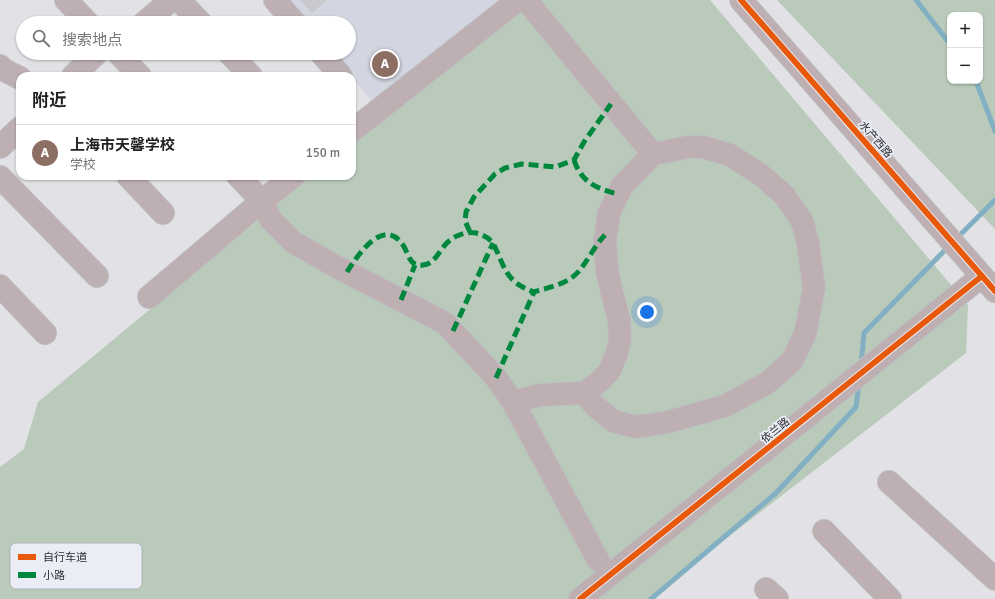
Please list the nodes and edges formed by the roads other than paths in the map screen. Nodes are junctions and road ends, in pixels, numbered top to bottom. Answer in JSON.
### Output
{"nodes":[{"id":1,"x":66,"y":0,"type":"edge"},
{"id":2,"x":171,"y":0,"type":"edge"},
{"id":3,"x":179,"y":0,"type":"edge"},
{"id":4,"x":275,"y":0,"type":"edge"},
{"id":5,"x":518,"y":0,"type":"edge"},
{"id":6,"x":526,"y":0,"type":"edge"},
{"id":7,"x":741,"y":0,"type":"edge"},
{"id":8,"x":81,"y":16,"type":"edge"},
{"id":9,"x":152,"y":16,"type":"edge"},
{"id":10,"x":194,"y":16,"type":"edge"},
{"id":11,"x":289,"y":16,"type":"edge"},
{"id":12,"x":90,"y":60,"type":"edge"},
{"id":13,"x":125,"y":60,"type":"edge"},
{"id":14,"x":236,"y":60,"type":"edge"},
{"id":15,"x":327,"y":60,"type":"edge"},
{"id":16,"x":0,"y":66,"type":"edge"},
{"id":17,"x":77,"y":72,"type":"edge"},
{"id":18,"x":136,"y":72,"type":"edge"},
{"id":19,"x":247,"y":72,"type":"edge"},
{"id":20,"x":338,"y":72,"type":"edge"},
{"id":21,"x":16,"y":76,"type":"edge"},
{"id":22,"x":356,"y":128,"type":"edge"},
{"id":23,"x":16,"y":132,"type":"edge"},
{"id":24,"x":0,"y":147,"type":"edge"},
{"id":25,"x":653,"y":154,"type":"junction"},
{"id":26,"x":0,"y":177,"type":"edge"},
{"id":27,"x":132,"y":180,"type":"edge"},
{"id":28,"x":243,"y":180,"type":"edge"},
{"id":29,"x":289,"y":180,"type":"edge"},
{"id":30,"x":262,"y":201,"type":"junction"},
{"id":31,"x":163,"y":213,"type":"dead end"},
{"id":32,"x":98,"y":276,"type":"dead end"},
{"id":33,"x":988,"y":284,"type":"edge"},
{"id":34,"x":0,"y":286,"type":"edge"},
{"id":35,"x":149,"y":297,"type":"dead end"},
{"id":36,"x":45,"y":333,"type":"dead end"},
{"id":37,"x":584,"y":393,"type":"junction"},
{"id":38,"x":513,"y":402,"type":"junction"},
{"id":39,"x":889,"y":482,"type":"dead end"},
{"id":40,"x":824,"y":531,"type":"dead end"},
{"id":41,"x":598,"y":560,"type":"dead end"},
{"id":42,"x":995,"y":579,"type":"edge"},
{"id":43,"x":580,"y":599,"type":"edge"},
{"id":44,"x":890,"y":599,"type":"edge"}],
"edges":[{"from":1,"to":8,"type":"street"},
{"from":2,"to":9,"type":"street"},
{"from":3,"to":10,"type":"street"},
{"from":4,"to":11,"type":"street"},
{"from":5,"to":22,"type":"street"},
{"from":6,"to":25,"type":"street"},
{"from":7,"to":33,"type":"street","name":"水产西路"},
{"from":12,"to":17,"type":"street"},
{"from":13,"to":18,"type":"street"},
{"from":14,"to":19,"type":"street"},
{"from":15,"to":20,"type":"street"},
{"from":16,"to":21,"type":"street"},
{"from":23,"to":24,"type":"street"},
{"from":25,"to":37,"type":"street"},
{"from":25,"to":37,"type":"street"},
{"from":26,"to":32,"type":"street"},
{"from":27,"to":31,"type":"street"},
{"from":28,"to":30,"type":"street"},
{"from":29,"to":30,"type":"street"},
{"from":30,"to":35,"type":"street"},
{"from":30,"to":38,"type":"street"},
{"from":33,"to":43,"type":"street","name":"依兰路"},
{"from":34,"to":36,"type":"street"},
{"from":37,"to":38,"type":"street"},
{"from":38,"to":41,"type":"street"},
{"from":39,"to":42,"type":"street"},
{"from":40,"to":44,"type":"street"}]}
